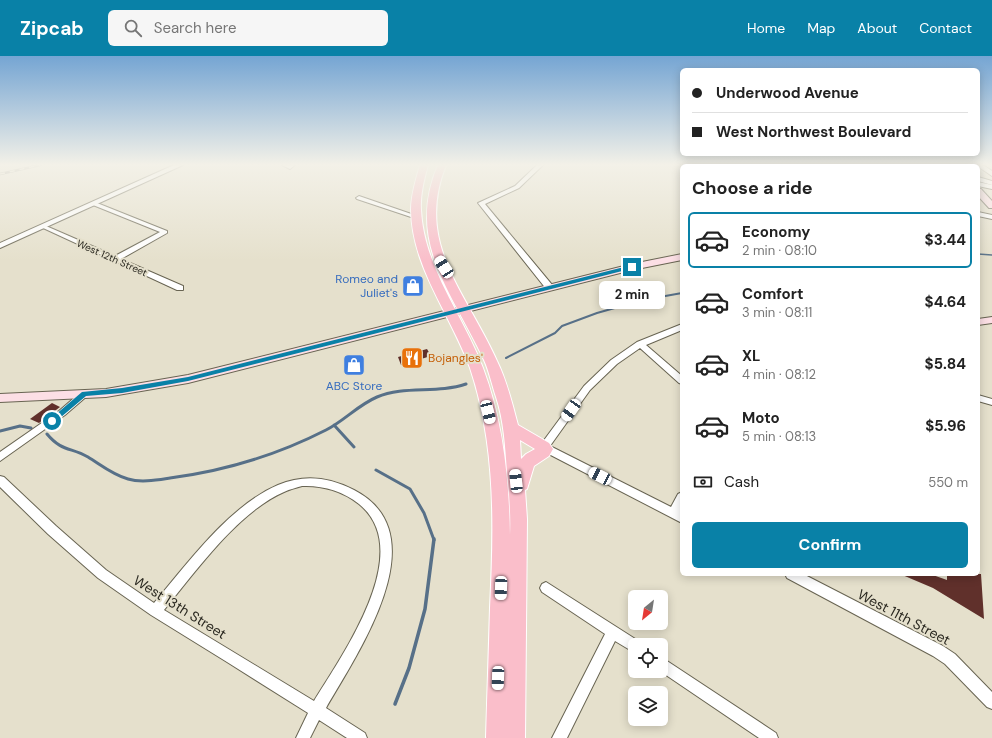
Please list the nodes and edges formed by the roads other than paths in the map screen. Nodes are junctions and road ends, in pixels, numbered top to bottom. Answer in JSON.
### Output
{"nodes":[{"id":1,"x":111,"y":197,"type":"edge"},
{"id":2,"x":416,"y":197,"type":"edge"},
{"id":3,"x":432,"y":197,"type":"edge"},
{"id":4,"x":495,"y":197,"type":"edge"},
{"id":5,"x":983,"y":197,"type":"edge"},
{"id":6,"x":359,"y":198,"type":"dead end"},
{"id":7,"x":95,"y":204,"type":"junction"},
{"id":8,"x":992,"y":206,"type":"edge"},
{"id":9,"x":980,"y":214,"type":"edge"},
{"id":10,"x":412,"y":216,"type":"junction"},
{"id":11,"x":992,"y":217,"type":"edge"},
{"id":12,"x":44,"y":227,"type":"junction"},
{"id":13,"x":0,"y":246,"type":"edge"},
{"id":14,"x":680,"y":257,"type":"edge"},
{"id":15,"x":115,"y":259,"type":"junction"},
{"id":16,"x":180,"y":288,"type":"dead end"},
{"id":17,"x":550,"y":288,"type":"junction"},
{"id":18,"x":464,"y":309,"type":"junction"},
{"id":19,"x":450,"y":312,"type":"junction"},
{"id":20,"x":992,"y":320,"type":"edge"},
{"id":21,"x":980,"y":322,"type":"edge"},
{"id":22,"x":680,"y":328,"type":"edge"},
{"id":23,"x":640,"y":344,"type":"junction"},
{"id":24,"x":680,"y":379,"type":"edge"},
{"id":25,"x":84,"y":394,"type":"junction"},
{"id":26,"x":0,"y":398,"type":"edge"},
{"id":27,"x":980,"y":399,"type":"edge"},
{"id":28,"x":992,"y":402,"type":"edge"},
{"id":29,"x":511,"y":428,"type":"junction"},
{"id":30,"x":544,"y":447,"type":"junction"},
{"id":31,"x":0,"y":458,"type":"edge"},
{"id":32,"x":0,"y":480,"type":"edge"},
{"id":33,"x":518,"y":494,"type":"junction"},
{"id":34,"x":678,"y":516,"type":"edge"},
{"id":35,"x":795,"y":576,"type":"edge"},
{"id":36,"x":546,"y":588,"type":"dead end"},
{"id":37,"x":155,"y":611,"type":"junction"},
{"id":38,"x":613,"y":632,"type":"junction"},
{"id":39,"x":628,"y":642,"type":"edge"},
{"id":40,"x":668,"y":669,"type":"edge"},
{"id":41,"x":992,"y":702,"type":"edge"},
{"id":42,"x":317,"y":710,"type":"junction"},
{"id":43,"x":303,"y":738,"type":"edge"},
{"id":44,"x":360,"y":738,"type":"edge"},
{"id":45,"x":497,"y":738,"type":"edge"},
{"id":46,"x":514,"y":738,"type":"edge"},
{"id":47,"x":559,"y":738,"type":"edge"},
{"id":48,"x":771,"y":738,"type":"edge"}],
"edges":[{"from":1,"to":7,"type":"street"},
{"from":2,"to":10,"type":"main road"},
{"from":3,"to":18,"type":"main road"},
{"from":4,"to":17,"type":"street"},
{"from":5,"to":8,"type":"main road"},
{"from":6,"to":10,"type":"street"},
{"from":7,"to":12,"type":"street"},
{"from":7,"to":15,"type":"street"},
{"from":9,"to":11,"type":"street"},
{"from":10,"to":19,"type":"main road"},
{"from":12,"to":13,"type":"street"},
{"from":12,"to":15,"type":"street","name":"West 12th Street"},
{"from":14,"to":17,"type":"main road"},
{"from":15,"to":16,"type":"street","name":"West 12th Street"},
{"from":17,"to":18,"type":"main road"},
{"from":18,"to":19,"type":"main road"},
{"from":18,"to":29,"type":"main road"},
{"from":19,"to":25,"type":"main road"},
{"from":19,"to":45,"type":"main road"},
{"from":20,"to":21,"type":"main road"},
{"from":22,"to":23,"type":"street"},
{"from":23,"to":24,"type":"street"},
{"from":23,"to":30,"type":"street"},
{"from":25,"to":26,"type":"main road"},
{"from":25,"to":31,"type":"street"},
{"from":27,"to":28,"type":"street"},
{"from":29,"to":30,"type":"main road"},
{"from":29,"to":33,"type":"main road"},
{"from":30,"to":33,"type":"main road"},
{"from":30,"to":34,"type":"street"},
{"from":32,"to":37,"type":"street","name":"West 13th Street"},
{"from":33,"to":46,"type":"main road"},
{"from":35,"to":41,"type":"street","name":"West 11th Street"},
{"from":36,"to":38,"type":"street"},
{"from":37,"to":42,"type":"street","name":"West 13th Street"},
{"from":37,"to":42,"type":"street"},
{"from":38,"to":39,"type":"street"},
{"from":38,"to":47,"type":"street"},
{"from":40,"to":48,"type":"street"},
{"from":42,"to":43,"type":"street"},
{"from":42,"to":44,"type":"street","name":"West 13th Street"}]}
